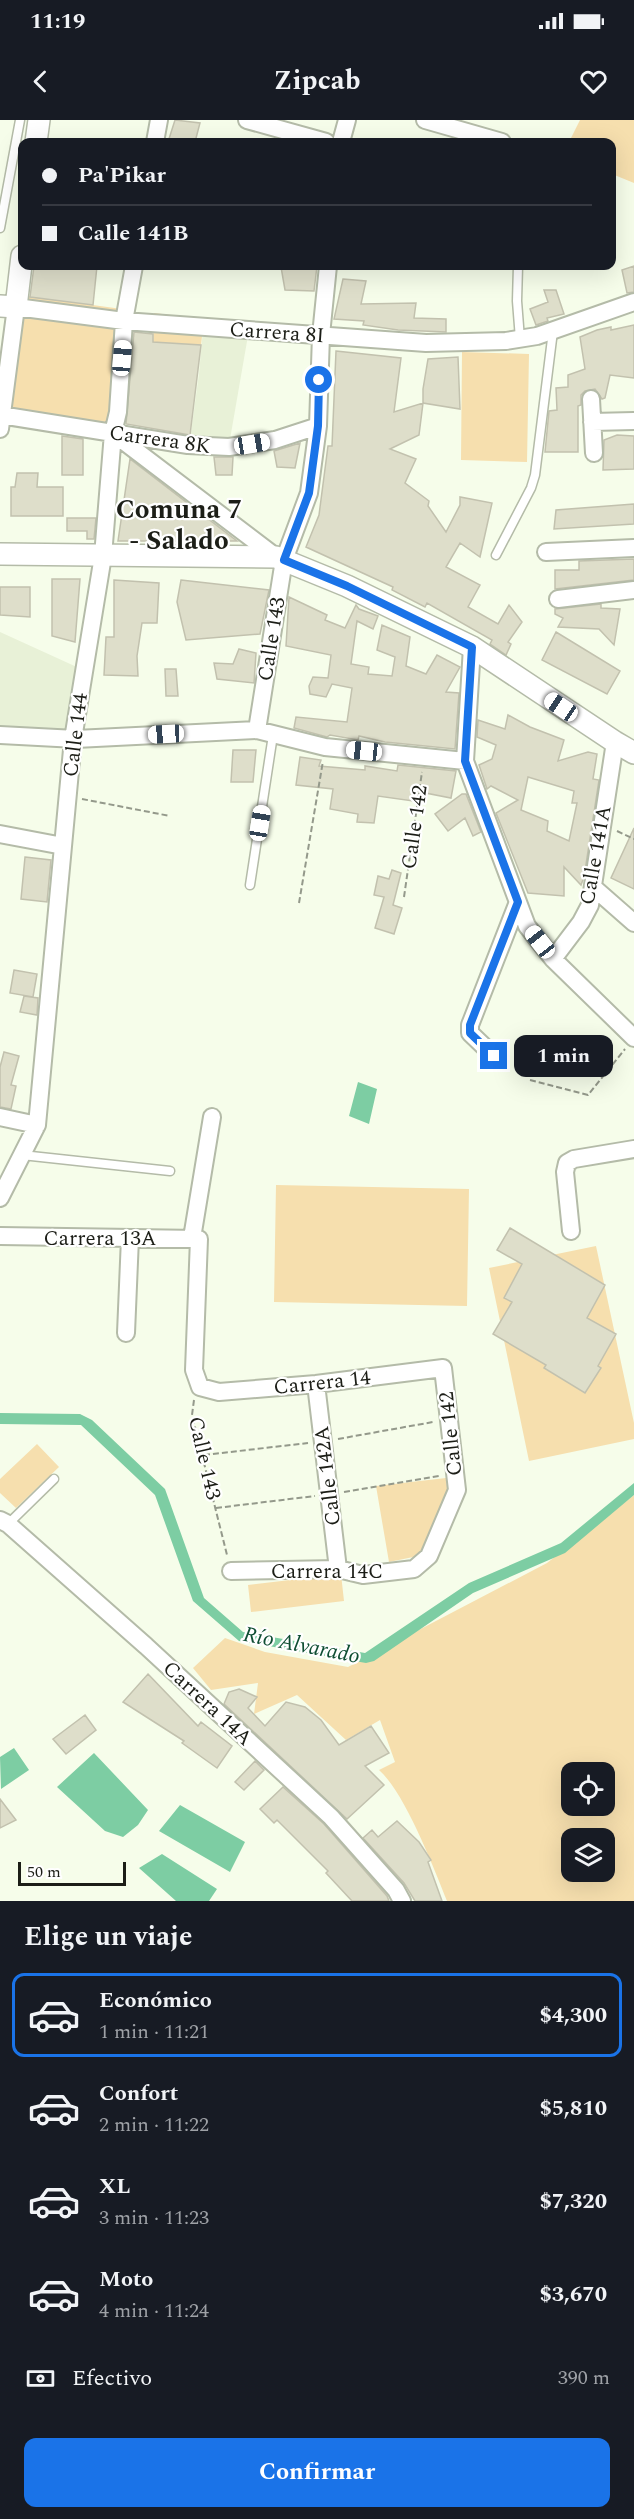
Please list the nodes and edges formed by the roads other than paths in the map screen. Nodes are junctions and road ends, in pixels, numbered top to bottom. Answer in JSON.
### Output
{"nodes":[{"id":1,"x":20,"y":120,"type":"edge"},
{"id":2,"x":39,"y":120,"type":"edge"},
{"id":3,"x":159,"y":120,"type":"edge"},
{"id":4,"x":347,"y":120,"type":"edge"},
{"id":5,"x":425,"y":120,"type":"edge"},
{"id":6,"x":257,"y":121,"type":"edge"},
{"id":7,"x":37,"y":138,"type":"edge"},
{"id":8,"x":156,"y":138,"type":"edge"},
{"id":9,"x":313,"y":138,"type":"edge"},
{"id":10,"x":342,"y":138,"type":"edge"},
{"id":11,"x":488,"y":138,"type":"edge"},
{"id":12,"x":0,"y":228,"type":"edge"},
{"id":13,"x":18,"y":270,"type":"edge"},
{"id":14,"x":133,"y":270,"type":"edge"},
{"id":15,"x":328,"y":270,"type":"edge"},
{"id":16,"x":518,"y":270,"type":"edge"},
{"id":17,"x":634,"y":302,"type":"edge"},
{"id":18,"x":8,"y":306,"type":"edge"},
{"id":19,"x":124,"y":321,"type":"junction"},
{"id":20,"x":553,"y":331,"type":"junction"},
{"id":21,"x":321,"y":335,"type":"junction"},
{"id":22,"x":520,"y":339,"type":"junction"},
{"id":23,"x":591,"y":399,"type":"dead end"},
{"id":24,"x":1,"y":420,"type":"edge"},
{"id":25,"x":634,"y":421,"type":"edge"},
{"id":26,"x":592,"y":422,"type":"junction"},
{"id":27,"x":318,"y":426,"type":"junction"},
{"id":28,"x":113,"y":433,"type":"junction"},
{"id":29,"x":594,"y":453,"type":"dead end"},
{"id":30,"x":634,"y":548,"type":"edge"},
{"id":31,"x":546,"y":552,"type":"dead end"},
{"id":32,"x":0,"y":554,"type":"edge"},
{"id":33,"x":496,"y":555,"type":"dead end"},
{"id":34,"x":103,"y":556,"type":"junction"},
{"id":35,"x":280,"y":559,"type":"junction"},
{"id":36,"x":634,"y":590,"type":"edge"},
{"id":37,"x":558,"y":599,"type":"dead end"},
{"id":38,"x":472,"y":647,"type":"junction"},
{"id":39,"x":265,"y":732,"type":"junction"},
{"id":40,"x":0,"y":735,"type":"edge"},
{"id":41,"x":73,"y":739,"type":"junction"},
{"id":42,"x":615,"y":742,"type":"junction"},
{"id":43,"x":634,"y":753,"type":"edge"},
{"id":44,"x":465,"y":761,"type":"junction"},
{"id":45,"x":0,"y":834,"type":"edge"},
{"id":46,"x":63,"y":846,"type":"junction"},
{"id":47,"x":250,"y":885,"type":"dead end"},
{"id":48,"x":593,"y":887,"type":"junction"},
{"id":49,"x":518,"y":902,"type":"junction"},
{"id":50,"x":634,"y":923,"type":"edge"},
{"id":51,"x":553,"y":959,"type":"junction"},
{"id":52,"x":634,"y":1038,"type":"edge"},
{"id":53,"x":494,"y":1056,"type":"dead end"},
{"id":54,"x":0,"y":1117,"type":"edge"},
{"id":55,"x":212,"y":1117,"type":"dead end"},
{"id":56,"x":38,"y":1125,"type":"junction"},
{"id":57,"x":634,"y":1149,"type":"edge"},
{"id":58,"x":22,"y":1155,"type":"junction"},
{"id":59,"x":170,"y":1171,"type":"dead end"},
{"id":60,"x":0,"y":1198,"type":"edge"},
{"id":61,"x":571,"y":1231,"type":"dead end"},
{"id":62,"x":0,"y":1236,"type":"edge"},
{"id":63,"x":130,"y":1238,"type":"junction"},
{"id":64,"x":196,"y":1239,"type":"junction"},
{"id":65,"x":126,"y":1333,"type":"dead end"},
{"id":66,"x":443,"y":1368,"type":"joint"},
{"id":67,"x":316,"y":1384,"type":"junction"},
{"id":68,"x":200,"y":1387,"type":"joint"},
{"id":69,"x":54,"y":1479,"type":"dead end"},
{"id":70,"x":4,"y":1522,"type":"edge"},
{"id":71,"x":421,"y":1564,"type":"joint"},
{"id":72,"x":338,"y":1569,"type":"junction"},
{"id":73,"x":231,"y":1571,"type":"road end"},
{"id":74,"x":402,"y":1901,"type":"edge"}],
"edges":[{"from":1,"to":12,"type":"lane"},
{"from":2,"to":7,"type":"street"},
{"from":3,"to":8,"type":"street"},
{"from":4,"to":10,"type":"street"},
{"from":5,"to":11,"type":"street"},
{"from":6,"to":9,"type":"street"},
{"from":13,"to":18,"type":"street"},
{"from":14,"to":19,"type":"street","name":"Calle 144"},
{"from":15,"to":21,"type":"street","name":"Calle 143"},
{"from":16,"to":22,"type":"lane"},
{"from":17,"to":20,"type":"street","name":"Carrera 8I"},
{"from":18,"to":19,"type":"street","name":"Carrera 8I"},
{"from":18,"to":24,"type":"street"},
{"from":19,"to":21,"type":"street","name":"Carrera 8I"},
{"from":19,"to":28,"type":"street","name":"Calle 144"},
{"from":20,"to":22,"type":"street","name":"Carrera 8I"},
{"from":20,"to":33,"type":"lane"},
{"from":21,"to":22,"type":"street","name":"Carrera 8I"},
{"from":21,"to":27,"type":"street","name":"Calle 143"},
{"from":23,"to":26,"type":"street"},
{"from":24,"to":28,"type":"street","name":"Carrera 8K"},
{"from":25,"to":26,"type":"street"},
{"from":26,"to":29,"type":"street"},
{"from":27,"to":28,"type":"street","name":"Carrera 8K"},
{"from":27,"to":35,"type":"street","name":"Calle 143"},
{"from":28,"to":34,"type":"street","name":"Calle 144"},
{"from":28,"to":35,"type":"street"},
{"from":30,"to":31,"type":"street"},
{"from":32,"to":34,"type":"street"},
{"from":34,"to":35,"type":"street"},
{"from":34,"to":41,"type":"street","name":"Calle 144"},
{"from":35,"to":38,"type":"street"},
{"from":35,"to":39,"type":"street","name":"Calle 143"},
{"from":36,"to":37,"type":"street"},
{"from":38,"to":42,"type":"street"},
{"from":38,"to":44,"type":"street"},
{"from":39,"to":41,"type":"street"},
{"from":39,"to":44,"type":"street"},
{"from":39,"to":47,"type":"lane"},
{"from":40,"to":41,"type":"street"},
{"from":41,"to":46,"type":"street","name":"Calle 144"},
{"from":42,"to":43,"type":"street"},
{"from":42,"to":48,"type":"street","name":"Calle 141A"},
{"from":44,"to":49,"type":"street"},
{"from":45,"to":46,"type":"street"},
{"from":46,"to":56,"type":"street","name":"Calle 144"},
{"from":48,"to":50,"type":"street"},
{"from":48,"to":51,"type":"street","name":"Calle 141A"},
{"from":49,"to":51,"type":"street"},
{"from":49,"to":53,"type":"street"},
{"from":51,"to":52,"type":"street"},
{"from":54,"to":56,"type":"street"},
{"from":55,"to":64,"type":"street","name":"Calle 143"},
{"from":56,"to":58,"type":"street","name":"Calle 144"},
{"from":57,"to":61,"type":"street"},
{"from":58,"to":59,"type":"lane"},
{"from":58,"to":60,"type":"street","name":"Calle 144"},
{"from":62,"to":63,"type":"street","name":"Carrera 13A"},
{"from":63,"to":64,"type":"street","name":"Carrera 13A"},
{"from":63,"to":65,"type":"street"},
{"from":64,"to":68,"type":"street","name":"Calle 143"},
{"from":66,"to":67,"type":"street","name":"Carrera 14"},
{"from":66,"to":71,"type":"street","name":"Calle 142"},
{"from":67,"to":68,"type":"street","name":"Carrera 14"},
{"from":67,"to":72,"type":"street","name":"Calle 142A"},
{"from":69,"to":70,"type":"lane"},
{"from":70,"to":74,"type":"street","name":"Carrera 14A"},
{"from":71,"to":72,"type":"street","name":"Carrera 14C"},
{"from":72,"to":73,"type":"street","name":"Carrera 14C"}]}
